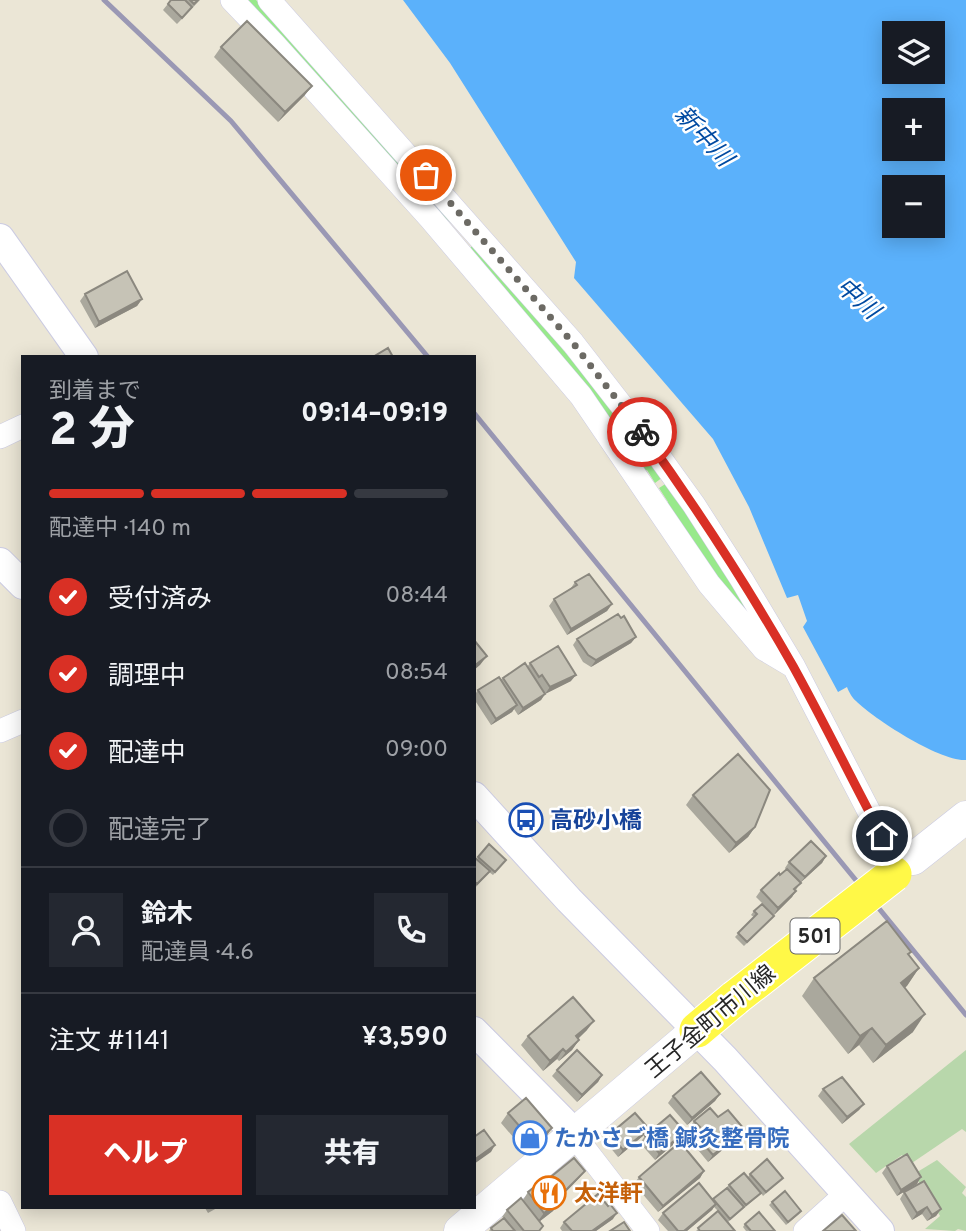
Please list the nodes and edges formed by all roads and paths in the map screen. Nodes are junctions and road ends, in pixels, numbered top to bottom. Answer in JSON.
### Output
{"nodes":[{"id":1,"x":232,"y":0,"type":"edge"},
{"id":2,"x":269,"y":0,"type":"edge"},
{"id":3,"x":0,"y":238,"type":"edge"},
{"id":4,"x":83,"y":355,"type":"edge"},
{"id":5,"x":21,"y":427,"type":"edge"},
{"id":6,"x":0,"y":437,"type":"edge"},
{"id":7,"x":0,"y":562,"type":"edge"},
{"id":8,"x":21,"y":583,"type":"edge"},
{"id":9,"x":793,"y":667,"type":"junction"},
{"id":10,"x":21,"y":722,"type":"edge"},
{"id":11,"x":0,"y":731,"type":"edge"},
{"id":12,"x":476,"y":798,"type":"edge"},
{"id":13,"x":966,"y":817,"type":"edge"},
{"id":14,"x":903,"y":867,"type":"junction"},
{"id":15,"x":696,"y":1030,"type":"junction"},
{"id":16,"x":476,"y":1033,"type":"edge"},
{"id":17,"x":574,"y":1135,"type":"junction"},
{"id":18,"x":847,"y":1194,"type":"junction"},
{"id":19,"x":0,"y":1202,"type":"edge"},
{"id":20,"x":14,"y":1231,"type":"edge"},
{"id":21,"x":460,"y":1231,"type":"edge"},
{"id":22,"x":648,"y":1231,"type":"edge"},
{"id":23,"x":805,"y":1231,"type":"edge"},
{"id":24,"x":880,"y":1231,"type":"edge"}],
"edges":[{"from":1,"to":9,"type":"street"},
{"from":2,"to":9,"type":"street"},
{"from":3,"to":4,"type":"street"},
{"from":5,"to":6,"type":"street"},
{"from":7,"to":8,"type":"street"},
{"from":9,"to":14,"type":"street"},
{"from":10,"to":11,"type":"street"},
{"from":12,"to":15,"type":"street"},
{"from":13,"to":14,"type":"main road","name":"王子金町市川線","number":"501"},
{"from":14,"to":15,"type":"main road","name":"王子金町市川線","number":"501","bridge":true},
{"from":15,"to":17,"type":"main road","name":"王子金町市川線","number":"501"},
{"from":15,"to":18,"type":"street"},
{"from":16,"to":17,"type":"street"},
{"from":17,"to":21,"type":"main road","name":"王子金町市川線","number":"501"},
{"from":17,"to":22,"type":"street"},
{"from":18,"to":23,"type":"street"},
{"from":18,"to":24,"type":"street"},
{"from":19,"to":20,"type":"street"}]}
